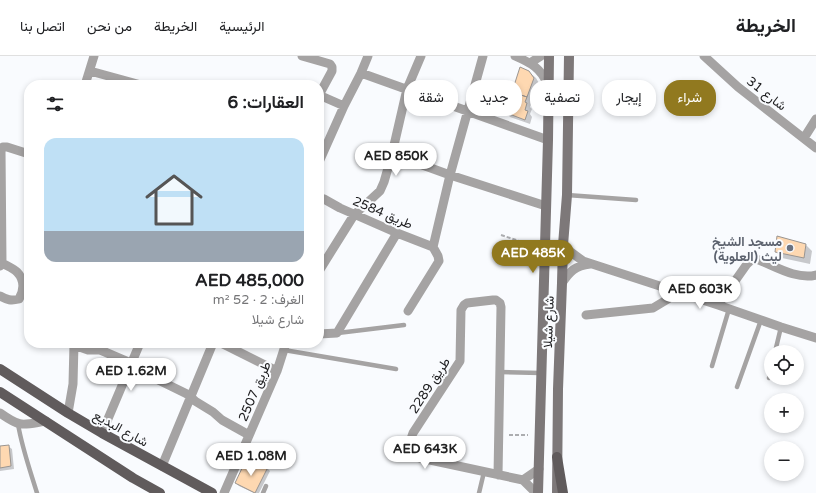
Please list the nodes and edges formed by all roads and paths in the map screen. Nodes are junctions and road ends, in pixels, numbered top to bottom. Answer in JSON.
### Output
{"nodes":[{"id":1,"x":94,"y":56,"type":"edge"},
{"id":2,"x":302,"y":56,"type":"edge"},
{"id":3,"x":368,"y":56,"type":"edge"},
{"id":4,"x":421,"y":56,"type":"edge"},
{"id":5,"x":483,"y":56,"type":"edge"},
{"id":6,"x":515,"y":56,"type":"edge"},
{"id":7,"x":541,"y":56,"type":"edge"},
{"id":8,"x":549,"y":56,"type":"edge"},
{"id":9,"x":569,"y":56,"type":"edge"},
{"id":10,"x":704,"y":56,"type":"edge"},
{"id":11,"x":530,"y":63,"type":"junction"},
{"id":12,"x":90,"y":71,"type":"junction"},
{"id":13,"x":361,"y":73,"type":"junction"},
{"id":14,"x":87,"y":80,"type":"edge"},
{"id":15,"x":123,"y":80,"type":"edge"},
{"id":16,"x":411,"y":80,"type":"edge"},
{"id":17,"x":476,"y":80,"type":"edge"},
{"id":18,"x":547,"y":80,"type":"edge"},
{"id":19,"x":548,"y":80,"type":"edge"},
{"id":20,"x":324,"y":86,"type":"edge"},
{"id":21,"x":404,"y":88,"type":"edge"},
{"id":22,"x":324,"y":97,"type":"edge"},
{"id":23,"x":404,"y":102,"type":"edge"},
{"id":24,"x":344,"y":106,"type":"junction"},
{"id":25,"x":467,"y":116,"type":"edge"},
{"id":26,"x":482,"y":116,"type":"edge"},
{"id":27,"x":548,"y":116,"type":"edge"},
{"id":28,"x":816,"y":119,"type":"edge"},
{"id":29,"x":804,"y":138,"type":"junction"},
{"id":30,"x":548,"y":140,"type":"junction"},
{"id":31,"x":816,"y":148,"type":"edge"},
{"id":32,"x":324,"y":151,"type":"edge"},
{"id":33,"x":24,"y":152,"type":"edge"},
{"id":34,"x":392,"y":154,"type":"junction"},
{"id":35,"x":450,"y":175,"type":"junction"},
{"id":36,"x":567,"y":195,"type":"junction"},
{"id":37,"x":324,"y":200,"type":"edge"},
{"id":38,"x":636,"y":200,"type":"dead end"},
{"id":39,"x":546,"y":206,"type":"junction"},
{"id":40,"x":354,"y":215,"type":"junction"},
{"id":41,"x":397,"y":233,"type":"junction"},
{"id":42,"x":501,"y":235,"type":"dead end"},
{"id":43,"x":563,"y":245,"type":"junction"},
{"id":44,"x":433,"y":247,"type":"junction"},
{"id":45,"x":545,"y":249,"type":"junction"},
{"id":46,"x":324,"y":263,"type":"edge"},
{"id":47,"x":590,"y":264,"type":"junction"},
{"id":48,"x":1,"y":265,"type":"edge"},
{"id":49,"x":816,"y":274,"type":"edge"},
{"id":50,"x":562,"y":283,"type":"junction"},
{"id":51,"x":670,"y":290,"type":"junction"},
{"id":52,"x":0,"y":296,"type":"edge"},
{"id":53,"x":718,"y":305,"type":"junction"},
{"id":54,"x":729,"y":309,"type":"junction"},
{"id":55,"x":408,"y":311,"type":"dead end"},
{"id":56,"x":586,"y":314,"type":"dead end"},
{"id":57,"x":761,"y":320,"type":"junction"},
{"id":58,"x":404,"y":325,"type":"dead end"},
{"id":59,"x":781,"y":327,"type":"junction"},
{"id":60,"x":337,"y":333,"type":"junction"},
{"id":61,"x":324,"y":334,"type":"edge"},
{"id":62,"x":816,"y":338,"type":"edge"},
{"id":63,"x":777,"y":345,"type":"edge"},
{"id":64,"x":74,"y":348,"type":"edge"},
{"id":65,"x":83,"y":348,"type":"edge"},
{"id":66,"x":95,"y":348,"type":"edge"},
{"id":67,"x":99,"y":348,"type":"edge"},
{"id":68,"x":138,"y":348,"type":"edge"},
{"id":69,"x":211,"y":348,"type":"edge"},
{"id":70,"x":231,"y":348,"type":"edge"},
{"id":71,"x":284,"y":348,"type":"edge"},
{"id":72,"x":295,"y":348,"type":"edge"},
{"id":73,"x":131,"y":364,"type":"junction"},
{"id":74,"x":712,"y":366,"type":"dead end"},
{"id":75,"x":0,"y":369,"type":"edge"},
{"id":76,"x":396,"y":369,"type":"dead end"},
{"id":77,"x":277,"y":371,"type":"junction"},
{"id":78,"x":500,"y":372,"type":"junction"},
{"id":79,"x":542,"y":373,"type":"junction"},
{"id":80,"x":737,"y":387,"type":"dead end"},
{"id":81,"x":0,"y":392,"type":"edge"},
{"id":82,"x":191,"y":397,"type":"junction"},
{"id":83,"x":0,"y":413,"type":"edge"},
{"id":84,"x":68,"y":413,"type":"junction"},
{"id":85,"x":46,"y":421,"type":"junction"},
{"id":86,"x":18,"y":424,"type":"junction"},
{"id":87,"x":102,"y":433,"type":"junction"},
{"id":88,"x":249,"y":435,"type":"junction"},
{"id":89,"x":499,"y":435,"type":"junction"},
{"id":90,"x":540,"y":435,"type":"junction"},
{"id":91,"x":557,"y":457,"type":"junction"},
{"id":92,"x":162,"y":466,"type":"junction"},
{"id":93,"x":539,"y":469,"type":"junction"},
{"id":94,"x":484,"y":472,"type":"junction"},
{"id":95,"x":498,"y":475,"type":"junction"},
{"id":96,"x":523,"y":480,"type":"junction"},
{"id":97,"x":266,"y":486,"type":"dead end"},
{"id":98,"x":36,"y":493,"type":"edge"},
{"id":99,"x":160,"y":493,"type":"edge"},
{"id":100,"x":212,"y":493,"type":"edge"},
{"id":101,"x":224,"y":493,"type":"edge"},
{"id":102,"x":263,"y":493,"type":"edge"},
{"id":103,"x":480,"y":493,"type":"edge"},
{"id":104,"x":537,"y":493,"type":"edge"},
{"id":105,"x":557,"y":493,"type":"edge"},
{"id":106,"x":563,"y":493,"type":"edge"}],
"edges":[{"from":1,"to":12,"type":"street"},
{"from":2,"to":20,"type":"street"},
{"from":3,"to":13,"type":"street"},
{"from":4,"to":16,"type":"street"},
{"from":5,"to":17,"type":"street"},
{"from":6,"to":11,"type":"street"},
{"from":7,"to":11,"type":"street"},
{"from":8,"to":19,"type":"main road","name":"شارع شيلا"},
{"from":9,"to":36,"type":"main road","name":"شارع شيلا"},
{"from":10,"to":29,"type":"street","name":"شارع 31"},
{"from":11,"to":18,"type":"street"},
{"from":12,"to":14,"type":"street"},
{"from":12,"to":15,"type":"street"},
{"from":13,"to":21,"type":"street"},
{"from":13,"to":24,"type":"street"},
{"from":22,"to":24,"type":"street"},
{"from":23,"to":34,"type":"street"},
{"from":24,"to":32,"type":"street"},
{"from":25,"to":35,"type":"street"},
{"from":26,"to":30,"type":"street"},
{"from":27,"to":30,"type":"main road","name":"شارع شيلا"},
{"from":28,"to":29,"type":"street"},
{"from":29,"to":31,"type":"street","name":"شارع 31"},
{"from":30,"to":39,"type":"main road","name":"شارع شيلا"},
{"from":33,"to":48,"type":"street"},
{"from":34,"to":35,"type":"street"},
{"from":34,"to":40,"type":"street"},
{"from":35,"to":39,"type":"street"},
{"from":35,"to":44,"type":"street"},
{"from":36,"to":38,"type":"lane"},
{"from":36,"to":43,"type":"main road","name":"شارع شيلا"},
{"from":37,"to":40,"type":"street","name":"طريق 2584"},
{"from":39,"to":45,"type":"main road","name":"شارع شيلا"},
{"from":40,"to":41,"type":"street","name":"طريق 2584"},
{"from":40,"to":46,"type":"street"},
{"from":41,"to":44,"type":"street","name":"طريق 2584"},
{"from":41,"to":60,"type":"street"},
{"from":42,"to":45,"type":"path"},
{"from":43,"to":47,"type":"street"},
{"from":43,"to":50,"type":"main road","name":"شارع شيلا"},
{"from":44,"to":55,"type":"street"},
{"from":45,"to":79,"type":"main road","name":"شارع شيلا"},
{"from":47,"to":50,"type":"street"},
{"from":47,"to":51,"type":"street"},
{"from":48,"to":52,"type":"street"},
{"from":49,"to":53,"type":"street"},
{"from":50,"to":91,"type":"main road","name":"شارع شيلا"},
{"from":51,"to":53,"type":"street"},
{"from":51,"to":56,"type":"street"},
{"from":53,"to":54,"type":"street"},
{"from":54,"to":57,"type":"street"},
{"from":54,"to":74,"type":"lane"},
{"from":57,"to":59,"type":"street"},
{"from":57,"to":80,"type":"lane"},
{"from":58,"to":60,"type":"lane"},
{"from":59,"to":62,"type":"street"},
{"from":59,"to":63,"type":"lane"},
{"from":60,"to":61,"type":"street"},
{"from":64,"to":84,"type":"street"},
{"from":65,"to":66,"type":"street"},
{"from":67,"to":73,"type":"street"},
{"from":68,"to":73,"type":"street"},
{"from":69,"to":82,"type":"street"},
{"from":70,"to":77,"type":"street"},
{"from":71,"to":77,"type":"street","name":"طريق 2507"},
{"from":72,"to":76,"type":"lane"},
{"from":73,"to":82,"type":"street"},
{"from":73,"to":87,"type":"street"},
{"from":75,"to":84,"type":"main road","name":"شارع البديع"},
{"from":77,"to":88,"type":"street","name":"طريق 2507"},
{"from":78,"to":79,"type":"lane"},
{"from":78,"to":89,"type":"street","name":"طريق 2289"},
{"from":78,"to":94,"type":"street","name":"طريق 2289"},
{"from":79,"to":90,"type":"main road","name":"شارع شيلا"},
{"from":81,"to":85,"type":"main road"},
{"from":82,"to":88,"type":"street"},
{"from":82,"to":92,"type":"street"},
{"from":83,"to":86,"type":"street"},
{"from":84,"to":87,"type":"main road","name":"شارع البديع"},
{"from":85,"to":86,"type":"street"},
{"from":85,"to":99,"type":"main road"},
{"from":86,"to":98,"type":"lane"},
{"from":87,"to":92,"type":"main road","name":"شارع البديع"},
{"from":88,"to":101,"type":"street","name":"طريق 2507"},
{"from":89,"to":90,"type":"path"},
{"from":89,"to":95,"type":"street","name":"طريق 2289"},
{"from":90,"to":93,"type":"main road","name":"شارع شيلا"},
{"from":91,"to":105,"type":"main road","name":"شارع شيلا"},
{"from":91,"to":106,"type":"main road"},
{"from":92,"to":100,"type":"main road","name":"شارع البديع"},
{"from":93,"to":96,"type":"street"},
{"from":93,"to":104,"type":"main road","name":"شارع شيلا"},
{"from":94,"to":95,"type":"street","name":"طريق 2289"},
{"from":94,"to":103,"type":"lane"},
{"from":95,"to":96,"type":"street","name":"طريق 2289"},
{"from":96,"to":104,"type":"street"},
{"from":97,"to":102,"type":"lane"}]}
